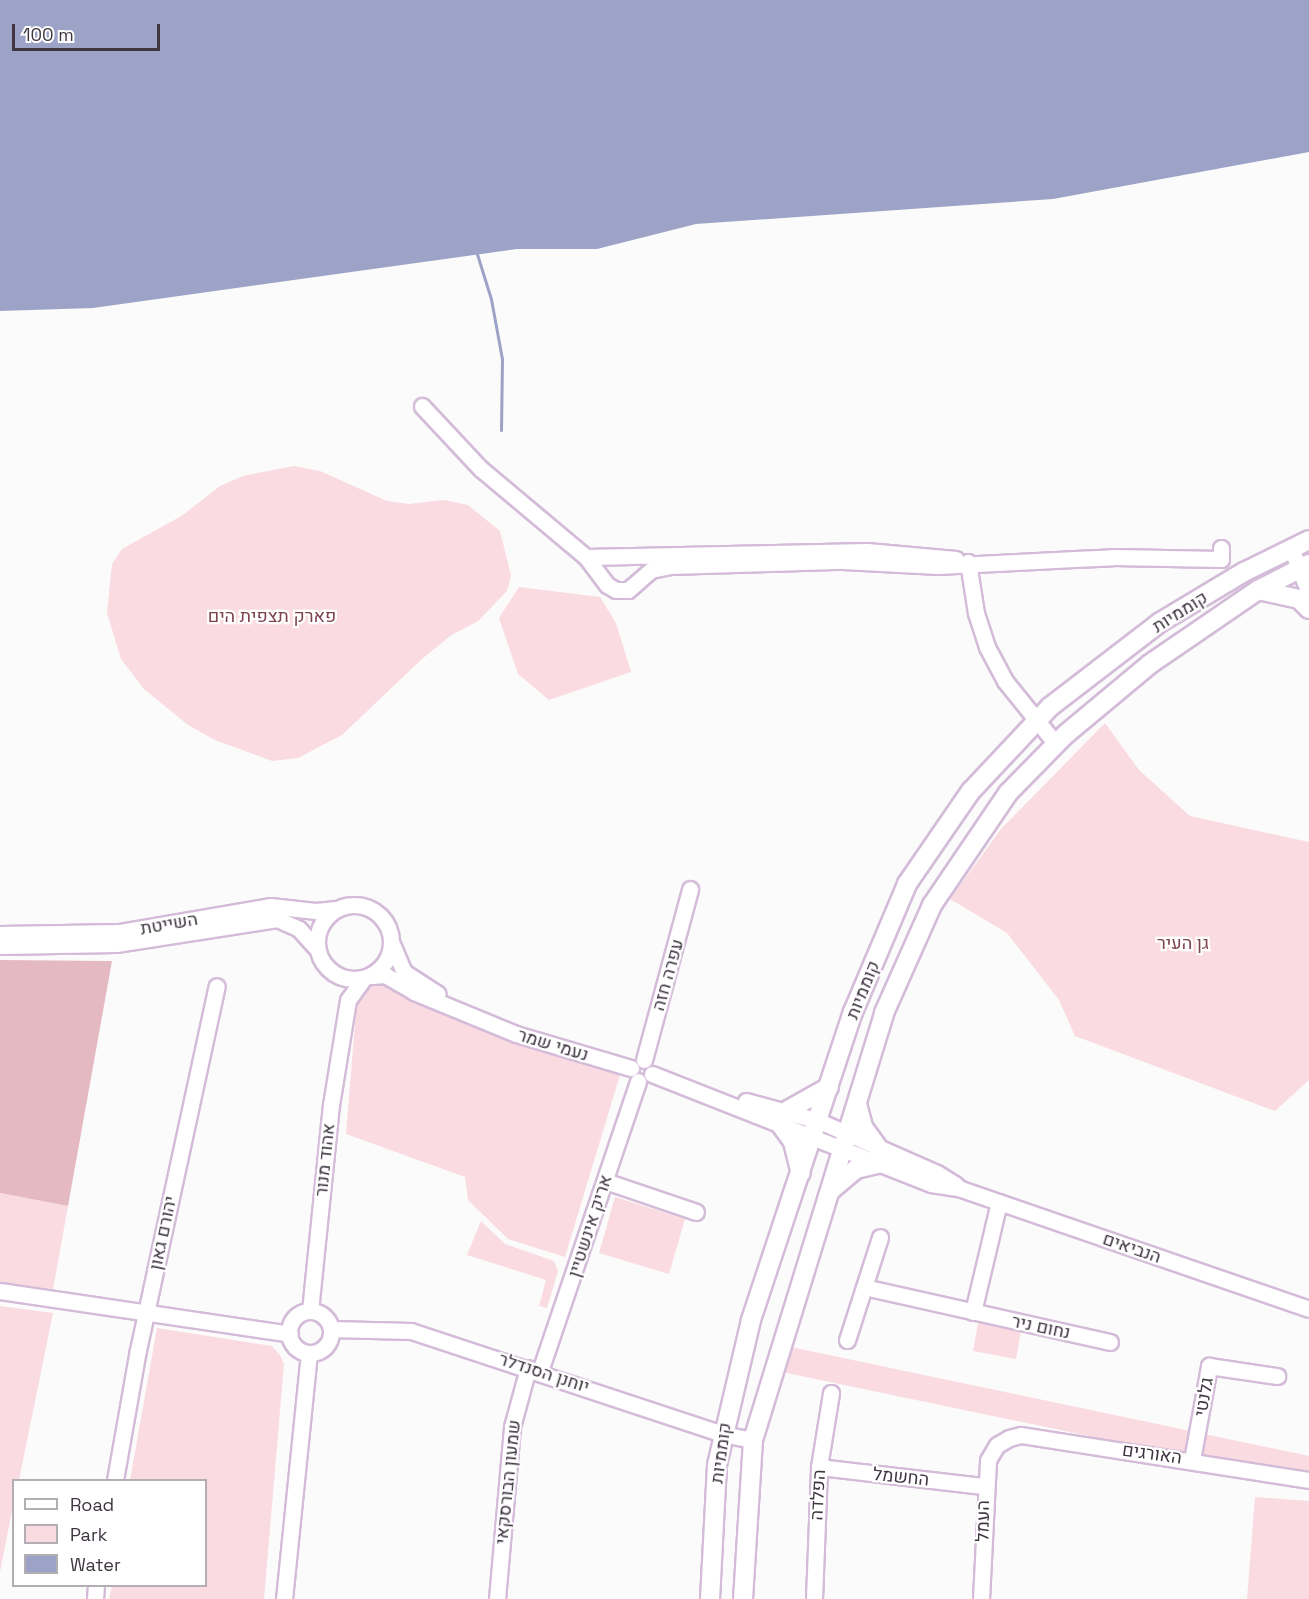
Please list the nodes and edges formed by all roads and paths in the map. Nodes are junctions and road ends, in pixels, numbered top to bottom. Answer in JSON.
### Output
{"nodes":[{"id":1,"x":422,"y":406,"type":"dead end"},
{"id":2,"x":1309,"y":540,"type":"edge"},
{"id":3,"x":1221,"y":548,"type":"dead end"},
{"id":4,"x":1291,"y":548,"type":"junction"},
{"id":5,"x":622,"y":556,"type":"junction"},
{"id":6,"x":586,"y":557,"type":"junction"},
{"id":7,"x":968,"y":562,"type":"junction"},
{"id":8,"x":1305,"y":567,"type":"edge"},
{"id":9,"x":606,"y":584,"type":"junction"},
{"id":10,"x":1258,"y":590,"type":"junction"},
{"id":11,"x":1309,"y":593,"type":"edge"},
{"id":12,"x":1309,"y":609,"type":"edge"},
{"id":13,"x":1037,"y":720,"type":"junction"},
{"id":14,"x":1056,"y":744,"type":"junction"},
{"id":15,"x":690,"y":890,"type":"dead end"},
{"id":16,"x":336,"y":909,"type":"junction"},
{"id":17,"x":0,"y":934,"type":"edge"},
{"id":18,"x":392,"y":943,"type":"junction"},
{"id":19,"x":0,"y":946,"type":"edge"},
{"id":20,"x":317,"y":949,"type":"junction"},
{"id":21,"x":332,"y":973,"type":"junction"},
{"id":22,"x":367,"y":977,"type":"junction"},
{"id":23,"x":217,"y":986,"type":"dead end"},
{"id":24,"x":346,"y":1009,"type":"junction"},
{"id":25,"x":476,"y":1019,"type":"junction"},
{"id":26,"x":641,"y":1071,"type":"junction"},
{"id":27,"x":829,"y":1088,"type":"junction"},
{"id":28,"x":857,"y":1104,"type":"junction"},
{"id":29,"x":783,"y":1115,"type":"junction"},
{"id":30,"x":819,"y":1121,"type":"junction"},
{"id":31,"x":813,"y":1139,"type":"junction"},
{"id":32,"x":845,"y":1142,"type":"junction"},
{"id":33,"x":877,"y":1155,"type":"junction"},
{"id":34,"x":801,"y":1176,"type":"junction"},
{"id":35,"x":605,"y":1181,"type":"junction"},
{"id":36,"x":832,"y":1189,"type":"junction"},
{"id":37,"x":999,"y":1202,"type":"junction"},
{"id":38,"x":696,"y":1212,"type":"dead end"},
{"id":39,"x":880,"y":1237,"type":"dead end"},
{"id":40,"x":864,"y":1287,"type":"junction"},
{"id":41,"x":0,"y":1292,"type":"edge"},
{"id":42,"x":1307,"y":1308,"type":"edge"},
{"id":43,"x":310,"y":1311,"type":"junction"},
{"id":44,"x":973,"y":1312,"type":"junction"},
{"id":45,"x":146,"y":1314,"type":"junction"},
{"id":46,"x":331,"y":1329,"type":"junction"},
{"id":47,"x":290,"y":1334,"type":"junction"},
{"id":48,"x":847,"y":1340,"type":"dead end"},
{"id":49,"x":1110,"y":1342,"type":"dead end"},
{"id":50,"x":309,"y":1353,"type":"junction"},
{"id":51,"x":534,"y":1369,"type":"junction"},
{"id":52,"x":1277,"y":1376,"type":"dead end"},
{"id":53,"x":831,"y":1393,"type":"dead end"},
{"id":54,"x":722,"y":1434,"type":"junction"},
{"id":55,"x":753,"y":1440,"type":"junction"},
{"id":56,"x":997,"y":1445,"type":"joint"},
{"id":57,"x":1192,"y":1460,"type":"junction"},
{"id":58,"x":819,"y":1467,"type":"junction"},
{"id":59,"x":116,"y":1479,"type":"edge"},
{"id":60,"x":1309,"y":1479,"type":"edge"},
{"id":61,"x":984,"y":1486,"type":"junction"},
{"id":62,"x":284,"y":1599,"type":"edge"},
{"id":63,"x":497,"y":1599,"type":"edge"},
{"id":64,"x":710,"y":1599,"type":"edge"},
{"id":65,"x":743,"y":1599,"type":"edge"},
{"id":66,"x":814,"y":1599,"type":"edge"},
{"id":67,"x":981,"y":1599,"type":"edge"}],
"edges":[{"from":1,"to":6,"type":"street"},
{"from":2,"to":4,"type":"main road","name":"קוממיות"},
{"from":3,"to":7,"type":"street"},
{"from":4,"to":8,"type":"street"},
{"from":4,"to":13,"type":"main road","name":"קוממיות"},
{"from":5,"to":6,"type":"street"},
{"from":5,"to":7,"type":"street"},
{"from":5,"to":9,"type":"street"},
{"from":6,"to":9,"type":"street"},
{"from":7,"to":9,"type":"street"},
{"from":7,"to":13,"type":"street"},
{"from":8,"to":10,"type":"main road","name":"קוממיות"},
{"from":8,"to":11,"type":"street"},
{"from":10,"to":12,"type":"main road"},
{"from":10,"to":14,"type":"main road","name":"קוממיות"},
{"from":13,"to":14,"type":"street"},
{"from":13,"to":27,"type":"main road","name":"קוממיות"},
{"from":14,"to":28,"type":"main road","name":"קוממיות"},
{"from":15,"to":26,"type":"street","name":"עפרה חזה"},
{"from":16,"to":17,"type":"street","name":"השייטת"},
{"from":16,"to":18,"type":"street"},
{"from":16,"to":20,"type":"street"},
{"from":18,"to":22,"type":"street"},
{"from":18,"to":25,"type":"street","name":"נעמי שמר"},
{"from":19,"to":20,"type":"street","name":"השייטת"},
{"from":20,"to":21,"type":"street"},
{"from":21,"to":22,"type":"street"},
{"from":21,"to":24,"type":"street"},
{"from":22,"to":24,"type":"street","name":"אהוד מנור"},
{"from":22,"to":25,"type":"street","name":"נעמי שמר"},
{"from":23,"to":45,"type":"street","name":"יהורם גאון"},
{"from":24,"to":43,"type":"street","name":"אהוד מנור"},
{"from":25,"to":26,"type":"street","name":"נעמי שמר"},
{"from":26,"to":29,"type":"street","name":"נעמי שמר"},
{"from":26,"to":35,"type":"street","name":"אריק אינשטיין"},
{"from":27,"to":29,"type":"main road"},
{"from":27,"to":30,"type":"main road","name":"קוממיות"},
{"from":28,"to":32,"type":"main road","name":"קוממיות"},
{"from":28,"to":33,"type":"main road"},
{"from":29,"to":30,"type":"street","name":"נעמי שמר"},
{"from":29,"to":31,"type":"street","name":"נעמי שמר"},
{"from":29,"to":34,"type":"main road"},
{"from":30,"to":31,"type":"main road","name":"קוממיות"},
{"from":30,"to":32,"type":"street","name":"הנביאים"},
{"from":31,"to":32,"type":"street","name":"נעמי שמר"},
{"from":31,"to":34,"type":"main road","name":"קוממיות"},
{"from":32,"to":33,"type":"street","name":"הנביאים"},
{"from":32,"to":36,"type":"main road","name":"קוממיות"},
{"from":33,"to":36,"type":"main road"},
{"from":33,"to":37,"type":"street","name":"הנביאים"},
{"from":34,"to":54,"type":"main road","name":"קוממיות"},
{"from":35,"to":38,"type":"street"},
{"from":35,"to":51,"type":"street","name":"אריק אינשטיין"},
{"from":36,"to":55,"type":"main road","name":"קוממיות"},
{"from":37,"to":42,"type":"street","name":"הנביאים"},
{"from":37,"to":44,"type":"street"},
{"from":39,"to":40,"type":"street"},
{"from":40,"to":44,"type":"street","name":"נחום ניר"},
{"from":40,"to":48,"type":"street"},
{"from":41,"to":45,"type":"street"},
{"from":43,"to":46,"type":"street"},
{"from":43,"to":47,"type":"street"},
{"from":44,"to":49,"type":"street","name":"נחום ניר"},
{"from":45,"to":47,"type":"street"},
{"from":45,"to":59,"type":"street","name":"יהורם גאון"},
{"from":46,"to":50,"type":"street"},
{"from":46,"to":51,"type":"street","name":"יוחנן הסנדלר"},
{"from":47,"to":50,"type":"street"},
{"from":50,"to":62,"type":"street"},
{"from":51,"to":54,"type":"street","name":"יוחנן הסנדלר"},
{"from":51,"to":63,"type":"street","name":"שמעון הבורסקאי"},
{"from":52,"to":57,"type":"street","name":"גלנטי"},
{"from":53,"to":58,"type":"street","name":"הפלדה"},
{"from":54,"to":55,"type":"street","name":"יוחנן הסנדלר"},
{"from":54,"to":64,"type":"main road","name":"קוממיות"},
{"from":55,"to":65,"type":"main road","name":"קוממיות"},
{"from":56,"to":57,"type":"street","name":"האורגים"},
{"from":56,"to":61,"type":"street","name":"העמל"},
{"from":57,"to":60,"type":"street","name":"האורגים"},
{"from":58,"to":61,"type":"street","name":"החשמל"},
{"from":58,"to":66,"type":"street","name":"הפלדה"},
{"from":61,"to":67,"type":"street","name":"העמל"}]}
